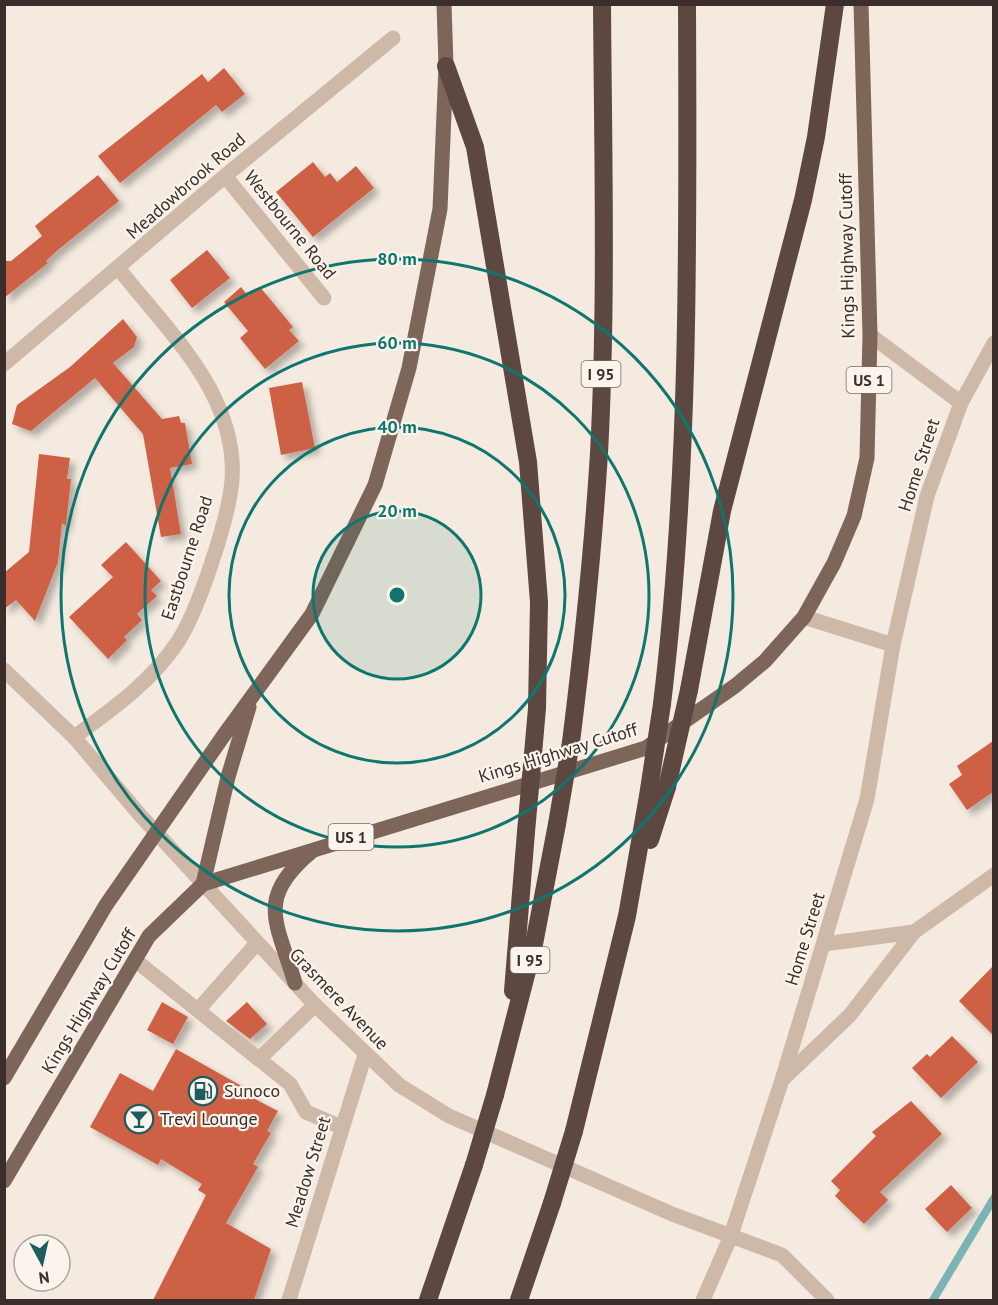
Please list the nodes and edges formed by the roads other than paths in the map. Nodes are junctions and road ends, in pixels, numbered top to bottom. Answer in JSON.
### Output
{"nodes":[{"id":1,"x":444,"y":4,"type":"edge"},
{"id":2,"x":602,"y":4,"type":"edge"},
{"id":3,"x":687,"y":4,"type":"edge"},
{"id":4,"x":835,"y":4,"type":"edge"},
{"id":5,"x":861,"y":4,"type":"edge"},
{"id":6,"x":393,"y":39,"type":"dead end"},
{"id":7,"x":446,"y":66,"type":"junction"},
{"id":8,"x":225,"y":176,"type":"junction"},
{"id":9,"x":119,"y":269,"type":"junction"},
{"id":10,"x":324,"y":298,"type":"dead end"},
{"id":11,"x":870,"y":335,"type":"junction"},
{"id":12,"x":993,"y":343,"type":"edge"},
{"id":13,"x":4,"y":364,"type":"edge"},
{"id":14,"x":961,"y":403,"type":"junction"},
{"id":15,"x":804,"y":618,"type":"junction"},
{"id":16,"x":893,"y":645,"type":"junction"},
{"id":17,"x":4,"y":670,"type":"edge"},
{"id":18,"x":254,"y":694,"type":"junction"},
{"id":19,"x":74,"y":737,"type":"junction"},
{"id":20,"x":157,"y":834,"type":"junction"},
{"id":21,"x":316,"y":848,"type":"junction"},
{"id":22,"x":993,"y":875,"type":"edge"},
{"id":23,"x":203,"y":884,"type":"junction"},
{"id":24,"x":627,"y":916,"type":"junction"},
{"id":25,"x":914,"y":932,"type":"junction"},
{"id":26,"x":257,"y":943,"type":"junction"},
{"id":27,"x":824,"y":944,"type":"junction"},
{"id":28,"x":135,"y":960,"type":"junction"},
{"id":29,"x":295,"y":983,"type":"junction"},
{"id":30,"x":315,"y":1005,"type":"junction"},
{"id":31,"x":198,"y":1010,"type":"junction"},
{"id":32,"x":509,"y":1044,"type":"junction"},
{"id":33,"x":365,"y":1055,"type":"junction"},
{"id":34,"x":259,"y":1059,"type":"junction"},
{"id":35,"x":5,"y":1076,"type":"edge"},
{"id":36,"x":782,"y":1080,"type":"junction"},
{"id":37,"x":341,"y":1127,"type":"junction"},
{"id":38,"x":4,"y":1181,"type":"edge"},
{"id":39,"x":730,"y":1238,"type":"junction"},
{"id":40,"x":289,"y":1300,"type":"edge"},
{"id":41,"x":428,"y":1300,"type":"edge"},
{"id":42,"x":519,"y":1300,"type":"edge"},
{"id":43,"x":703,"y":1300,"type":"edge"},
{"id":44,"x":827,"y":1300,"type":"edge"}],
"edges":[{"from":1,"to":7,"type":"main road","name":"Kings Highway Cutoff"},
{"from":2,"to":32,"type":"highway","number":"I 95","bridge":true},
{"from":3,"to":24,"type":"highway","bridge":true},
{"from":4,"to":24,"type":"highway","bridge":true},
{"from":5,"to":11,"type":"main road","name":"Kings Highway Cutoff","number":"US 1"},
{"from":6,"to":8,"type":"street","name":"Meadowbrook Road"},
{"from":7,"to":18,"type":"main road","name":"Kings Highway Cutoff"},
{"from":7,"to":32,"type":"highway","bridge":true},
{"from":8,"to":9,"type":"street","name":"Meadowbrook Road"},
{"from":8,"to":10,"type":"street","name":"Westbourne Road"},
{"from":9,"to":13,"type":"street","name":"Meadowbrook Road"},
{"from":9,"to":19,"type":"street","name":"Eastbourne Road"},
{"from":11,"to":14,"type":"street","name":"Home Street"},
{"from":11,"to":15,"type":"main road","name":"Kings Highway Cutoff","number":"US 1"},
{"from":12,"to":14,"type":"street","name":"Home Street"},
{"from":14,"to":16,"type":"street","name":"Home Street"},
{"from":15,"to":16,"type":"street"},
{"from":15,"to":21,"type":"main road","name":"Kings Highway Cutoff","number":"US 1"},
{"from":16,"to":27,"type":"street","name":"Home Street"},
{"from":17,"to":19,"type":"street","name":"Grasmere Avenue"},
{"from":18,"to":20,"type":"main road","name":"Kings Highway Cutoff"},
{"from":18,"to":23,"type":"main road"},
{"from":19,"to":20,"type":"street","name":"Grasmere Avenue"},
{"from":20,"to":23,"type":"street","name":"Grasmere Avenue"},
{"from":20,"to":35,"type":"main road","name":"Kings Highway Cutoff"},
{"from":21,"to":23,"type":"main road","name":"Kings Highway Cutoff","number":"US 1"},
{"from":21,"to":29,"type":"main road"},
{"from":22,"to":25,"type":"street"},
{"from":23,"to":26,"type":"street","name":"Grasmere Avenue"},
{"from":23,"to":28,"type":"main road","name":"Kings Highway Cutoff","number":"US 1"},
{"from":24,"to":42,"type":"highway","bridge":true},
{"from":25,"to":27,"type":"street"},
{"from":25,"to":36,"type":"street"},
{"from":26,"to":29,"type":"street","name":"Grasmere Avenue"},
{"from":26,"to":31,"type":"street"},
{"from":27,"to":36,"type":"street","name":"Home Street"},
{"from":28,"to":31,"type":"street"},
{"from":28,"to":38,"type":"main road","name":"Kings Highway Cutoff","number":"US 1"},
{"from":29,"to":30,"type":"street","name":"Grasmere Avenue"},
{"from":30,"to":33,"type":"street","name":"Grasmere Avenue"},
{"from":30,"to":34,"type":"street"},
{"from":31,"to":34,"type":"street"},
{"from":32,"to":41,"type":"highway","number":"I 95","bridge":true},
{"from":33,"to":37,"type":"street","name":"Meadow Street"},
{"from":33,"to":39,"type":"street","name":"Grasmere Avenue"},
{"from":34,"to":37,"type":"street"},
{"from":36,"to":39,"type":"street","name":"Home Street"},
{"from":37,"to":40,"type":"street","name":"Meadow Street"},
{"from":39,"to":43,"type":"street","name":"Home Street"},
{"from":39,"to":44,"type":"street","name":"Grasmere Avenue"}]}
